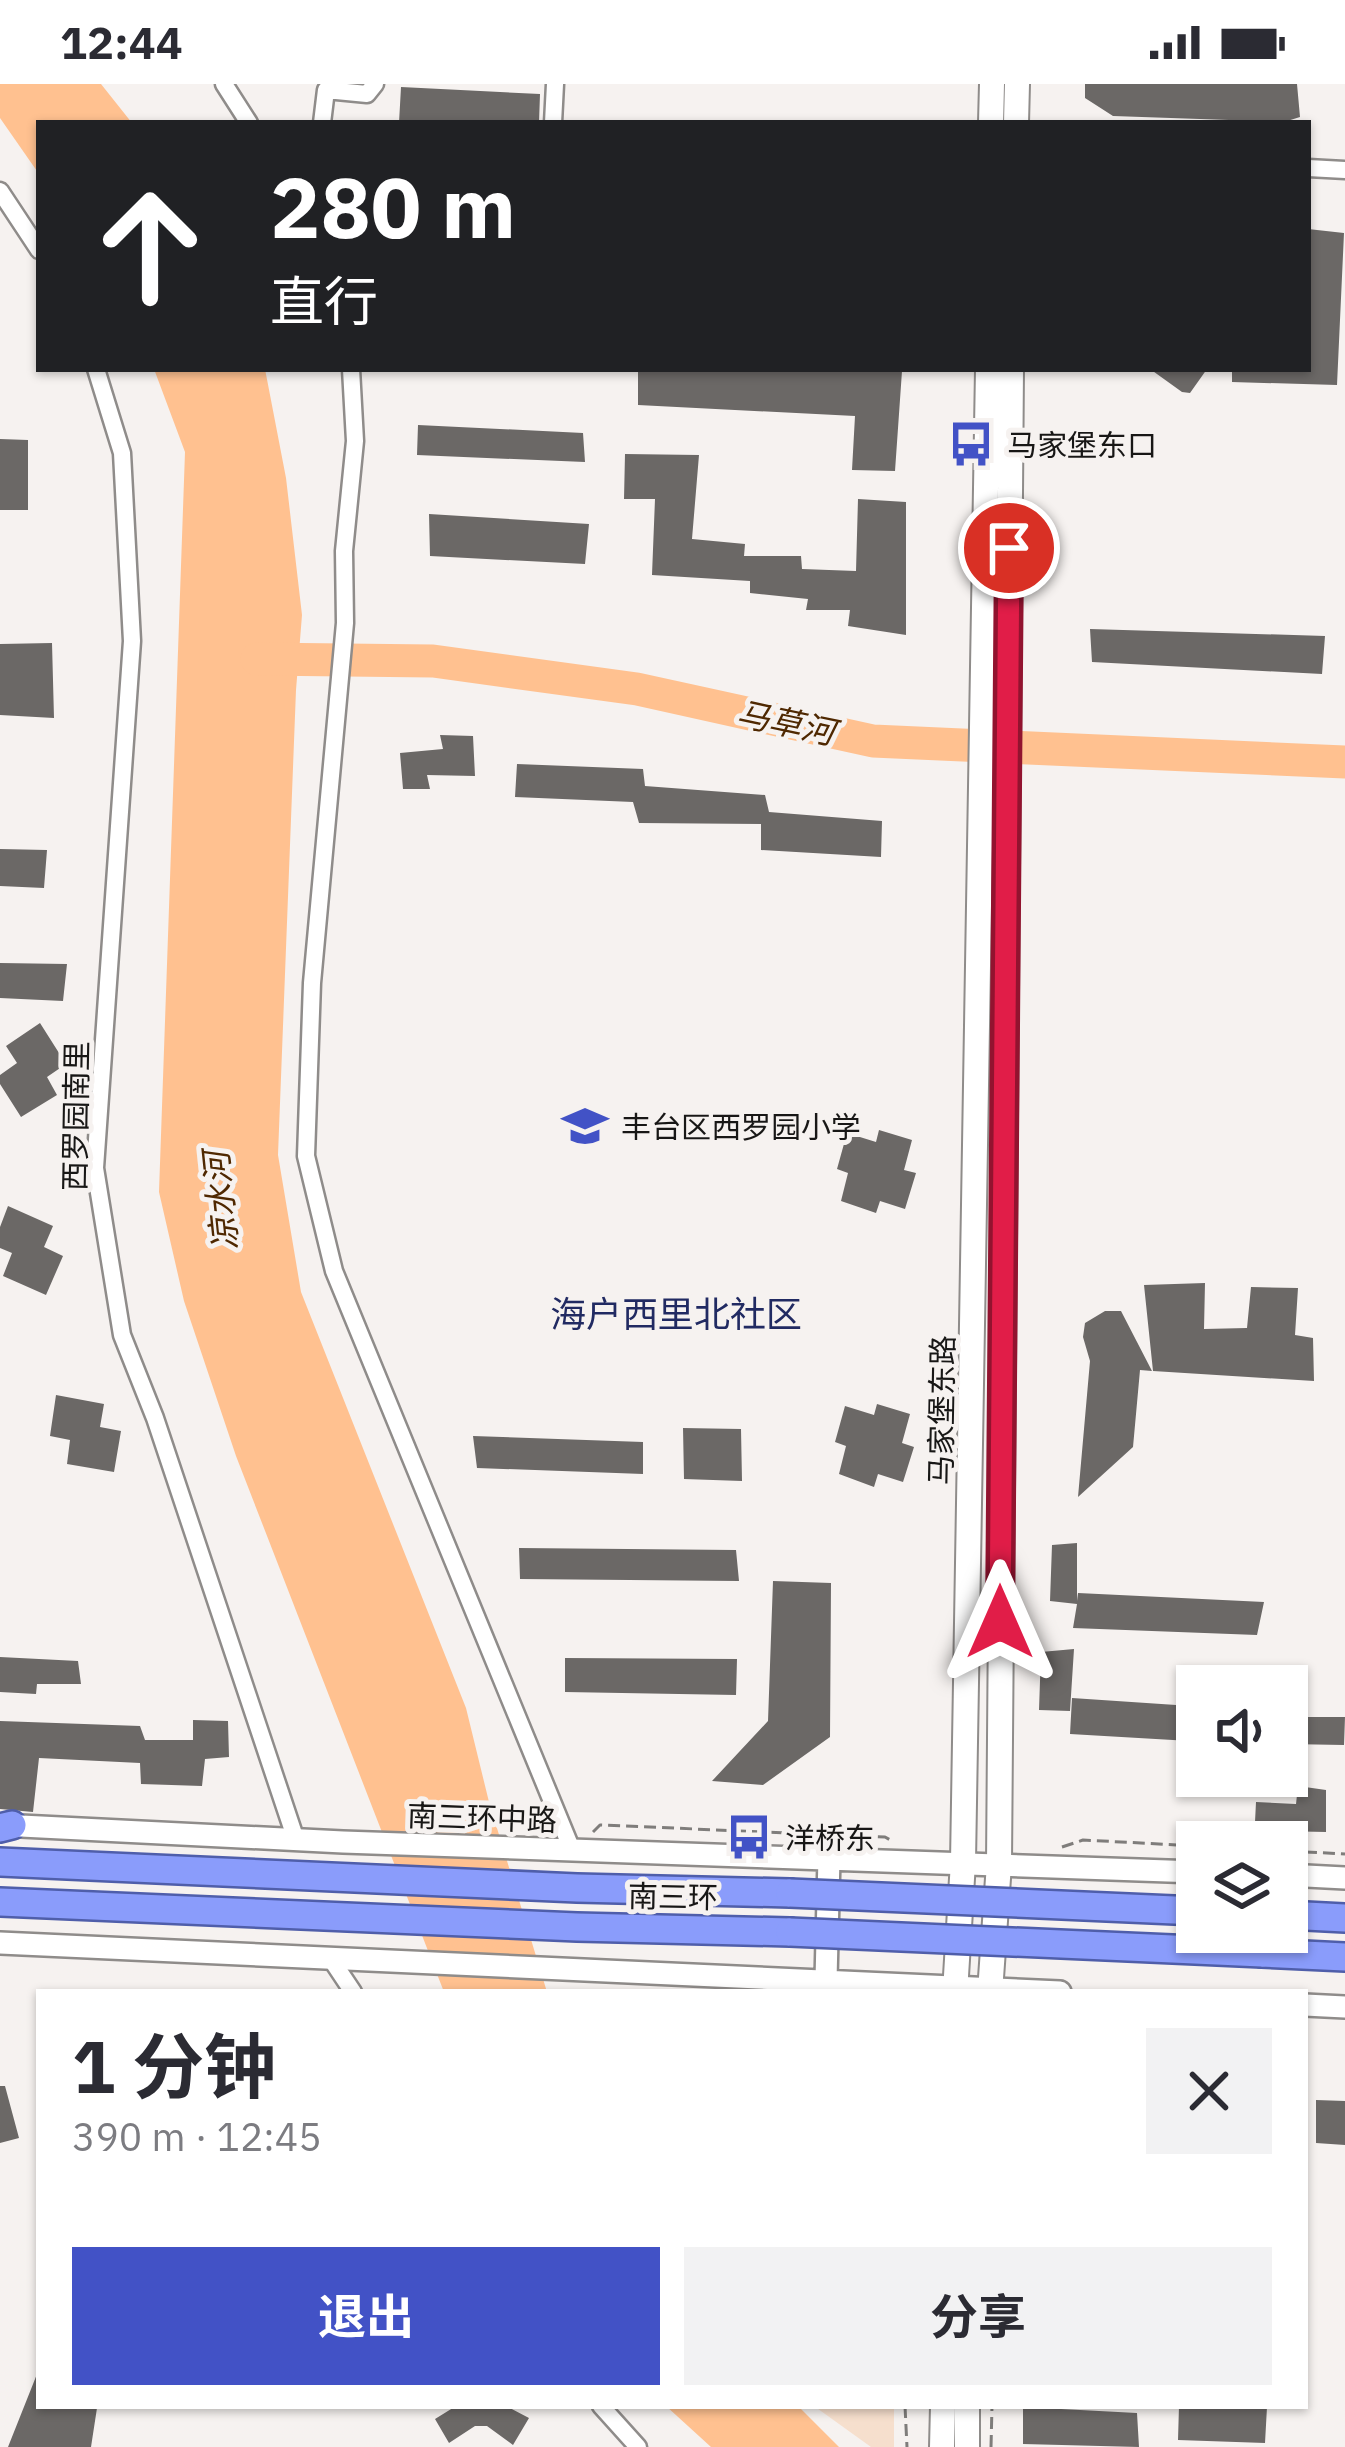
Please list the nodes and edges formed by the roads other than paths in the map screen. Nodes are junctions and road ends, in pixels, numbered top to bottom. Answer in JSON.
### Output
{"nodes":[{"id":1,"x":224,"y":84,"type":"edge"},
{"id":2,"x":375,"y":84,"type":"edge"},
{"id":3,"x":555,"y":84,"type":"edge"},
{"id":4,"x":992,"y":84,"type":"edge"},
{"id":5,"x":1017,"y":84,"type":"edge"},
{"id":6,"x":247,"y":120,"type":"edge"},
{"id":7,"x":322,"y":120,"type":"edge"},
{"id":8,"x":553,"y":120,"type":"edge"},
{"id":9,"x":991,"y":120,"type":"edge"},
{"id":10,"x":1016,"y":120,"type":"edge"},
{"id":11,"x":1311,"y":168,"type":"edge"},
{"id":12,"x":1345,"y":170,"type":"edge"},
{"id":13,"x":0,"y":191,"type":"edge"},
{"id":14,"x":36,"y":245,"type":"edge"},
{"id":15,"x":97,"y":372,"type":"edge"},
{"id":16,"x":351,"y":372,"type":"edge"},
{"id":17,"x":988,"y":372,"type":"edge"},
{"id":18,"x":1011,"y":372,"type":"edge"},
{"id":19,"x":994,"y":682,"type":"junction"},
{"id":20,"x":993,"y":833,"type":"junction"},
{"id":21,"x":4,"y":1826,"type":"edge"},
{"id":22,"x":295,"y":1838,"type":"junction"},
{"id":23,"x":572,"y":1850,"type":"junction"},
{"id":24,"x":829,"y":1857,"type":"junction"},
{"id":25,"x":0,"y":1862,"type":"edge"},
{"id":26,"x":963,"y":1862,"type":"junction"},
{"id":27,"x":999,"y":1864,"type":"junction"},
{"id":28,"x":1176,"y":1871,"type":"edge"},
{"id":29,"x":1308,"y":1876,"type":"edge"},
{"id":30,"x":1345,"y":1877,"type":"edge"},
{"id":31,"x":0,"y":1901,"type":"edge"},
{"id":32,"x":96,"y":1904,"type":"junction"},
{"id":33,"x":1176,"y":1910,"type":"edge"},
{"id":34,"x":1308,"y":1917,"type":"edge"},
{"id":35,"x":1345,"y":1918,"type":"edge"},
{"id":36,"x":0,"y":1923,"type":"edge"},
{"id":37,"x":0,"y":1943,"type":"edge"},
{"id":38,"x":1345,"y":1957,"type":"edge"},
{"id":39,"x":331,"y":1959,"type":"junction"},
{"id":40,"x":826,"y":1980,"type":"junction"},
{"id":41,"x":351,"y":1989,"type":"edge"},
{"id":42,"x":956,"y":1989,"type":"edge"},
{"id":43,"x":990,"y":1989,"type":"edge"},
{"id":44,"x":1308,"y":2005,"type":"edge"},
{"id":45,"x":1345,"y":2007,"type":"edge"},
{"id":46,"x":605,"y":2409,"type":"edge"},
{"id":47,"x":943,"y":2409,"type":"edge"},
{"id":48,"x":967,"y":2409,"type":"edge"},
{"id":49,"x":638,"y":2447,"type":"edge"},
{"id":50,"x":942,"y":2447,"type":"edge"},
{"id":51,"x":967,"y":2447,"type":"edge"}],
"edges":[{"from":1,"to":6,"type":"street"},
{"from":2,"to":7,"type":"street"},
{"from":3,"to":8,"type":"street"},
{"from":4,"to":9,"type":"main road"},
{"from":5,"to":10,"type":"main road"},
{"from":11,"to":12,"type":"street"},
{"from":13,"to":14,"type":"street"},
{"from":15,"to":22,"type":"street","name":"西罗园南里"},
{"from":16,"to":23,"type":"street"},
{"from":17,"to":19,"type":"main road"},
{"from":18,"to":19,"type":"main road"},
{"from":19,"to":20,"type":"main road"},
{"from":20,"to":26,"type":"main road","name":"马家堡东路"},
{"from":20,"to":27,"type":"main road","name":"马家堡东路"},
{"from":21,"to":22,"type":"street","name":"南三环中路"},
{"from":22,"to":23,"type":"street","name":"南三环中路"},
{"from":23,"to":24,"type":"street","name":"南三环中路"},
{"from":24,"to":26,"type":"street","name":"南三环中路"},
{"from":24,"to":40,"type":"street"},
{"from":25,"to":33,"type":"highway","name":"南三环","bridge":true},
{"from":26,"to":27,"type":"street","name":"南三环中路"},
{"from":26,"to":42,"type":"main road","name":"马家堡东路"},
{"from":27,"to":28,"type":"street","name":"南三环中路"},
{"from":27,"to":43,"type":"main road","name":"马家堡东路"},
{"from":29,"to":30,"type":"street"},
{"from":31,"to":32,"type":"highway","name":"南三环"},
{"from":32,"to":36,"type":"highway"},
{"from":32,"to":38,"type":"highway","name":"南三环","bridge":true},
{"from":34,"to":35,"type":"highway"},
{"from":37,"to":39,"type":"street"},
{"from":39,"to":40,"type":"street"},
{"from":39,"to":41,"type":"street"},
{"from":40,"to":42,"type":"street"},
{"from":44,"to":45,"type":"street"},
{"from":46,"to":49,"type":"street"},
{"from":47,"to":50,"type":"main road"},
{"from":48,"to":51,"type":"main road"}]}
